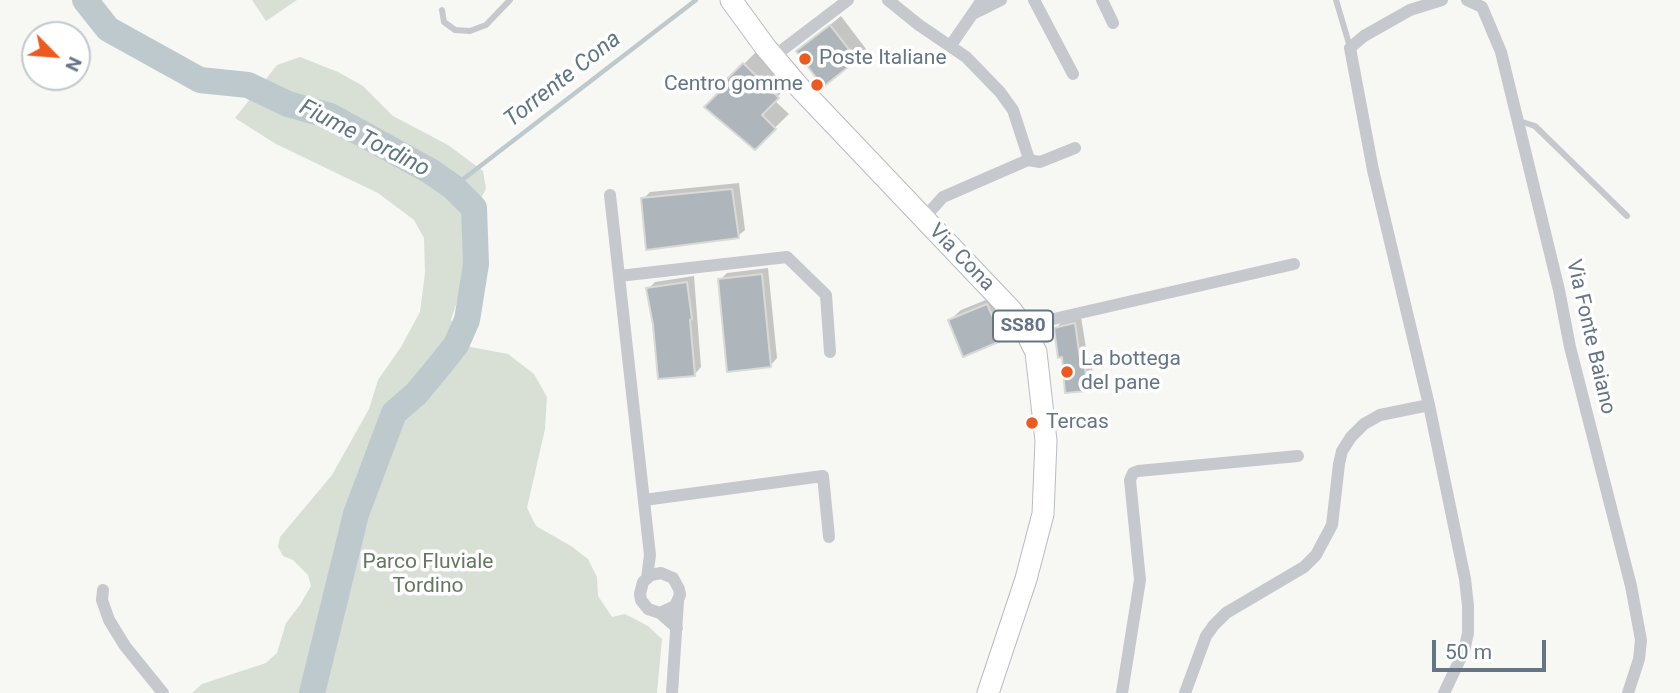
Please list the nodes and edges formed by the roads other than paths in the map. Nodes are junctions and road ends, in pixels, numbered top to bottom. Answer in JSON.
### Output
{"nodes":[{"id":1,"x":510,"y":0,"type":"edge"},
{"id":2,"x":732,"y":0,"type":"edge"},
{"id":3,"x":848,"y":0,"type":"edge"},
{"id":4,"x":888,"y":0,"type":"edge"},
{"id":5,"x":982,"y":0,"type":"edge"},
{"id":6,"x":1001,"y":0,"type":"edge"},
{"id":7,"x":1034,"y":0,"type":"edge"},
{"id":8,"x":1102,"y":0,"type":"edge"},
{"id":9,"x":1336,"y":0,"type":"edge"},
{"id":10,"x":1442,"y":0,"type":"edge"},
{"id":11,"x":1467,"y":0,"type":"edge"},
{"id":12,"x":442,"y":10,"type":"dead end"},
{"id":13,"x":973,"y":14,"type":"junction"},
{"id":14,"x":1113,"y":23,"type":"dead end"},
{"id":15,"x":951,"y":45,"type":"junction"},
{"id":16,"x":1350,"y":48,"type":"junction"},
{"id":17,"x":769,"y":53,"type":"junction"},
{"id":18,"x":1073,"y":74,"type":"dead end"},
{"id":19,"x":1518,"y":121,"type":"junction"},
{"id":20,"x":1075,"y":148,"type":"dead end"},
{"id":21,"x":1028,"y":160,"type":"junction"},
{"id":22,"x":610,"y":195,"type":"dead end"},
{"id":23,"x":1626,"y":216,"type":"dead end"},
{"id":24,"x":923,"y":219,"type":"junction"},
{"id":25,"x":1294,"y":264,"type":"dead end"},
{"id":26,"x":619,"y":276,"type":"junction"},
{"id":27,"x":1023,"y":326,"type":"junction"},
{"id":28,"x":830,"y":352,"type":"dead end"},
{"id":29,"x":1429,"y":405,"type":"junction"},
{"id":30,"x":1298,"y":456,"type":"dead end"},
{"id":31,"x":644,"y":500,"type":"junction"},
{"id":32,"x":829,"y":537,"type":"dead end"},
{"id":33,"x":650,"y":555,"type":"junction"},
{"id":34,"x":661,"y":573,"type":"junction"},
{"id":35,"x":647,"y":578,"type":"junction"},
{"id":36,"x":103,"y":590,"type":"dead end"},
{"id":37,"x":678,"y":601,"type":"junction"},
{"id":38,"x":660,"y":613,"type":"junction"},
{"id":39,"x":677,"y":628,"type":"junction"},
{"id":40,"x":163,"y":693,"type":"edge"},
{"id":41,"x":672,"y":693,"type":"edge"},
{"id":42,"x":988,"y":693,"type":"edge"},
{"id":43,"x":1122,"y":693,"type":"edge"},
{"id":44,"x":1185,"y":693,"type":"edge"},
{"id":45,"x":1444,"y":693,"type":"edge"},
{"id":46,"x":1628,"y":693,"type":"edge"}],
"edges":[{"from":1,"to":12,"type":"lane"},
{"from":2,"to":17,"type":"main road","name":"Via Cona","number":"SS80"},
{"from":3,"to":17,"type":"street"},
{"from":4,"to":15,"type":"street"},
{"from":5,"to":13,"type":"street"},
{"from":6,"to":13,"type":"street"},
{"from":7,"to":18,"type":"street"},
{"from":8,"to":14,"type":"street"},
{"from":9,"to":16,"type":"lane"},
{"from":10,"to":16,"type":"street"},
{"from":11,"to":19,"type":"street","name":"Via Fonte Baiano"},
{"from":13,"to":15,"type":"street"},
{"from":15,"to":21,"type":"street"},
{"from":16,"to":29,"type":"street"},
{"from":17,"to":24,"type":"main road","name":"Via Cona","number":"SS80"},
{"from":19,"to":23,"type":"lane"},
{"from":19,"to":46,"type":"street","name":"Via Fonte Baiano"},
{"from":20,"to":21,"type":"street"},
{"from":21,"to":24,"type":"street"},
{"from":22,"to":26,"type":"street"},
{"from":24,"to":27,"type":"main road","name":"Via Cona","number":"SS80"},
{"from":25,"to":27,"type":"street"},
{"from":26,"to":28,"type":"street"},
{"from":26,"to":31,"type":"street"},
{"from":27,"to":42,"type":"main road","name":"Via Cona","number":"SS80"},
{"from":29,"to":44,"type":"street"},
{"from":29,"to":45,"type":"street"},
{"from":30,"to":43,"type":"street"},
{"from":31,"to":32,"type":"street"},
{"from":31,"to":33,"type":"street"},
{"from":33,"to":34,"type":"street"},
{"from":33,"to":35,"type":"street"},
{"from":34,"to":35,"type":"street"},
{"from":34,"to":37,"type":"street"},
{"from":35,"to":38,"type":"street"},
{"from":36,"to":40,"type":"street"},
{"from":37,"to":38,"type":"street"},
{"from":37,"to":39,"type":"street"},
{"from":38,"to":39,"type":"street"},
{"from":39,"to":41,"type":"street"}]}
